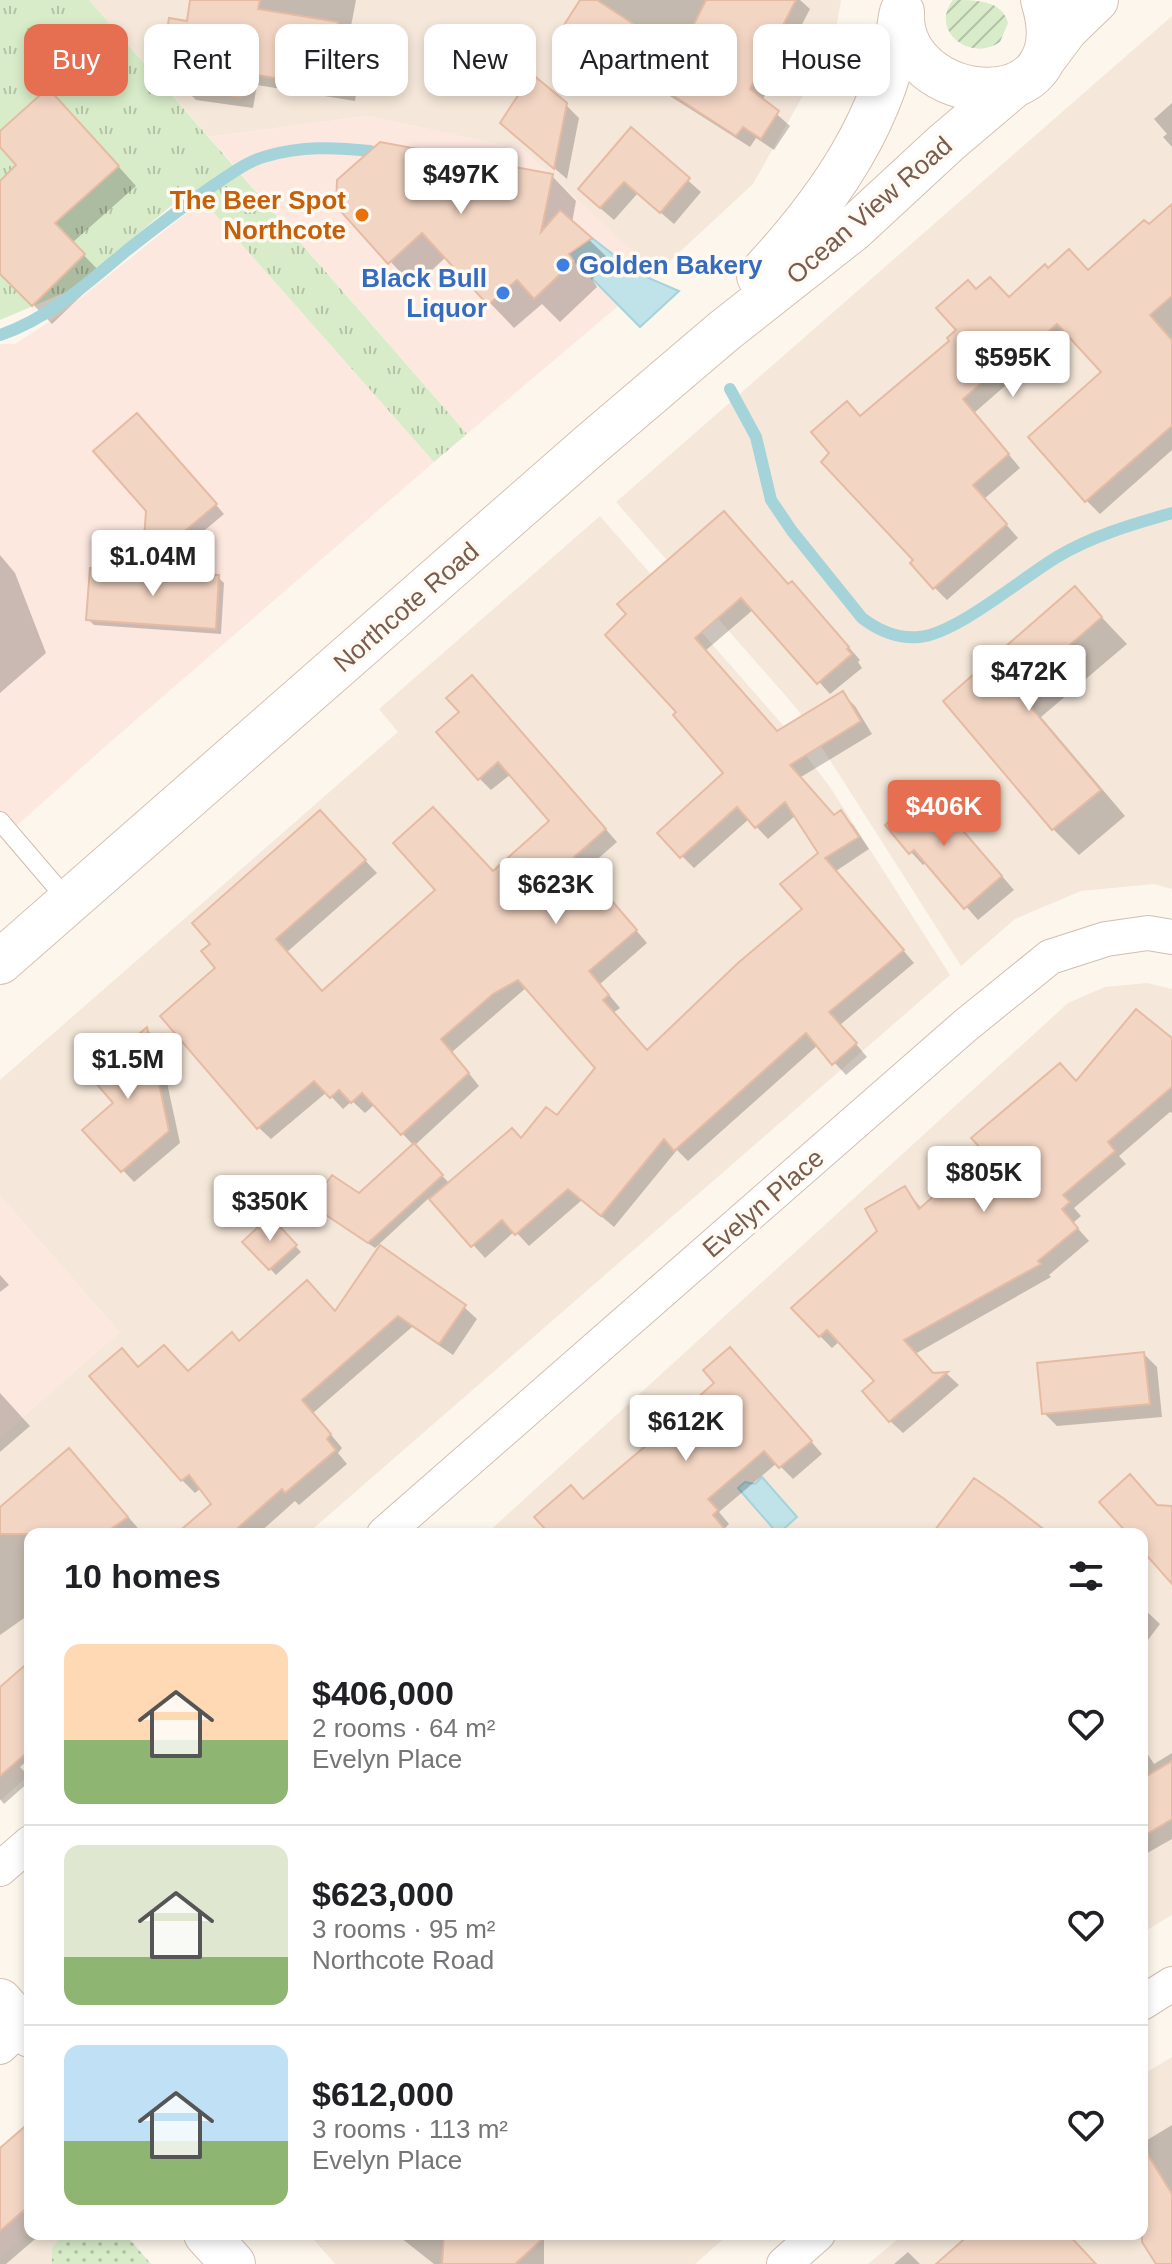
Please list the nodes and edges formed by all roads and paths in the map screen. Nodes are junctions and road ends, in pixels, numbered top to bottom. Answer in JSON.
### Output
{"nodes":[{"id":1,"x":1043,"y":0,"type":"edge"},
{"id":2,"x":1096,"y":0,"type":"edge"},
{"id":3,"x":903,"y":8,"type":"edge"},
{"id":4,"x":1026,"y":76,"type":"junction"},
{"id":5,"x":724,"y":331,"type":"junction"},
{"id":6,"x":0,"y":821,"type":"edge"},
{"id":7,"x":70,"y":903,"type":"junction"},
{"id":8,"x":1172,"y":937,"type":"edge"},
{"id":9,"x":0,"y":962,"type":"edge"},
{"id":10,"x":391,"y":1528,"type":"edge"},
{"id":11,"x":24,"y":1848,"type":"edge"},
{"id":12,"x":0,"y":1869,"type":"edge"},
{"id":13,"x":1172,"y":1984,"type":"edge"},
{"id":14,"x":1148,"y":1999,"type":"edge"},
{"id":15,"x":211,"y":2240,"type":"edge"},
{"id":16,"x":811,"y":2240,"type":"edge"},
{"id":17,"x":233,"y":2264,"type":"edge"},
{"id":18,"x":784,"y":2264,"type":"edge"}],
"edges":[{"from":1,"to":4,"type":"main road"},
{"from":2,"to":4,"type":"main road","name":"Ocean View Road"},
{"from":3,"to":4,"type":"main road"},
{"from":3,"to":5,"type":"main road","name":"Northcote Road"},
{"from":4,"to":5,"type":"main road","name":"Ocean View Road"},
{"from":5,"to":7,"type":"main road","name":"Northcote Road"},
{"from":6,"to":7,"type":"lane"},
{"from":7,"to":9,"type":"main road","name":"Northcote Road"},
{"from":8,"to":10,"type":"street","name":"Evelyn Place"},
{"from":11,"to":12,"type":"street"},
{"from":13,"to":14,"type":"street"},
{"from":15,"to":17,"type":"main road"},
{"from":16,"to":18,"type":"street"}]}
